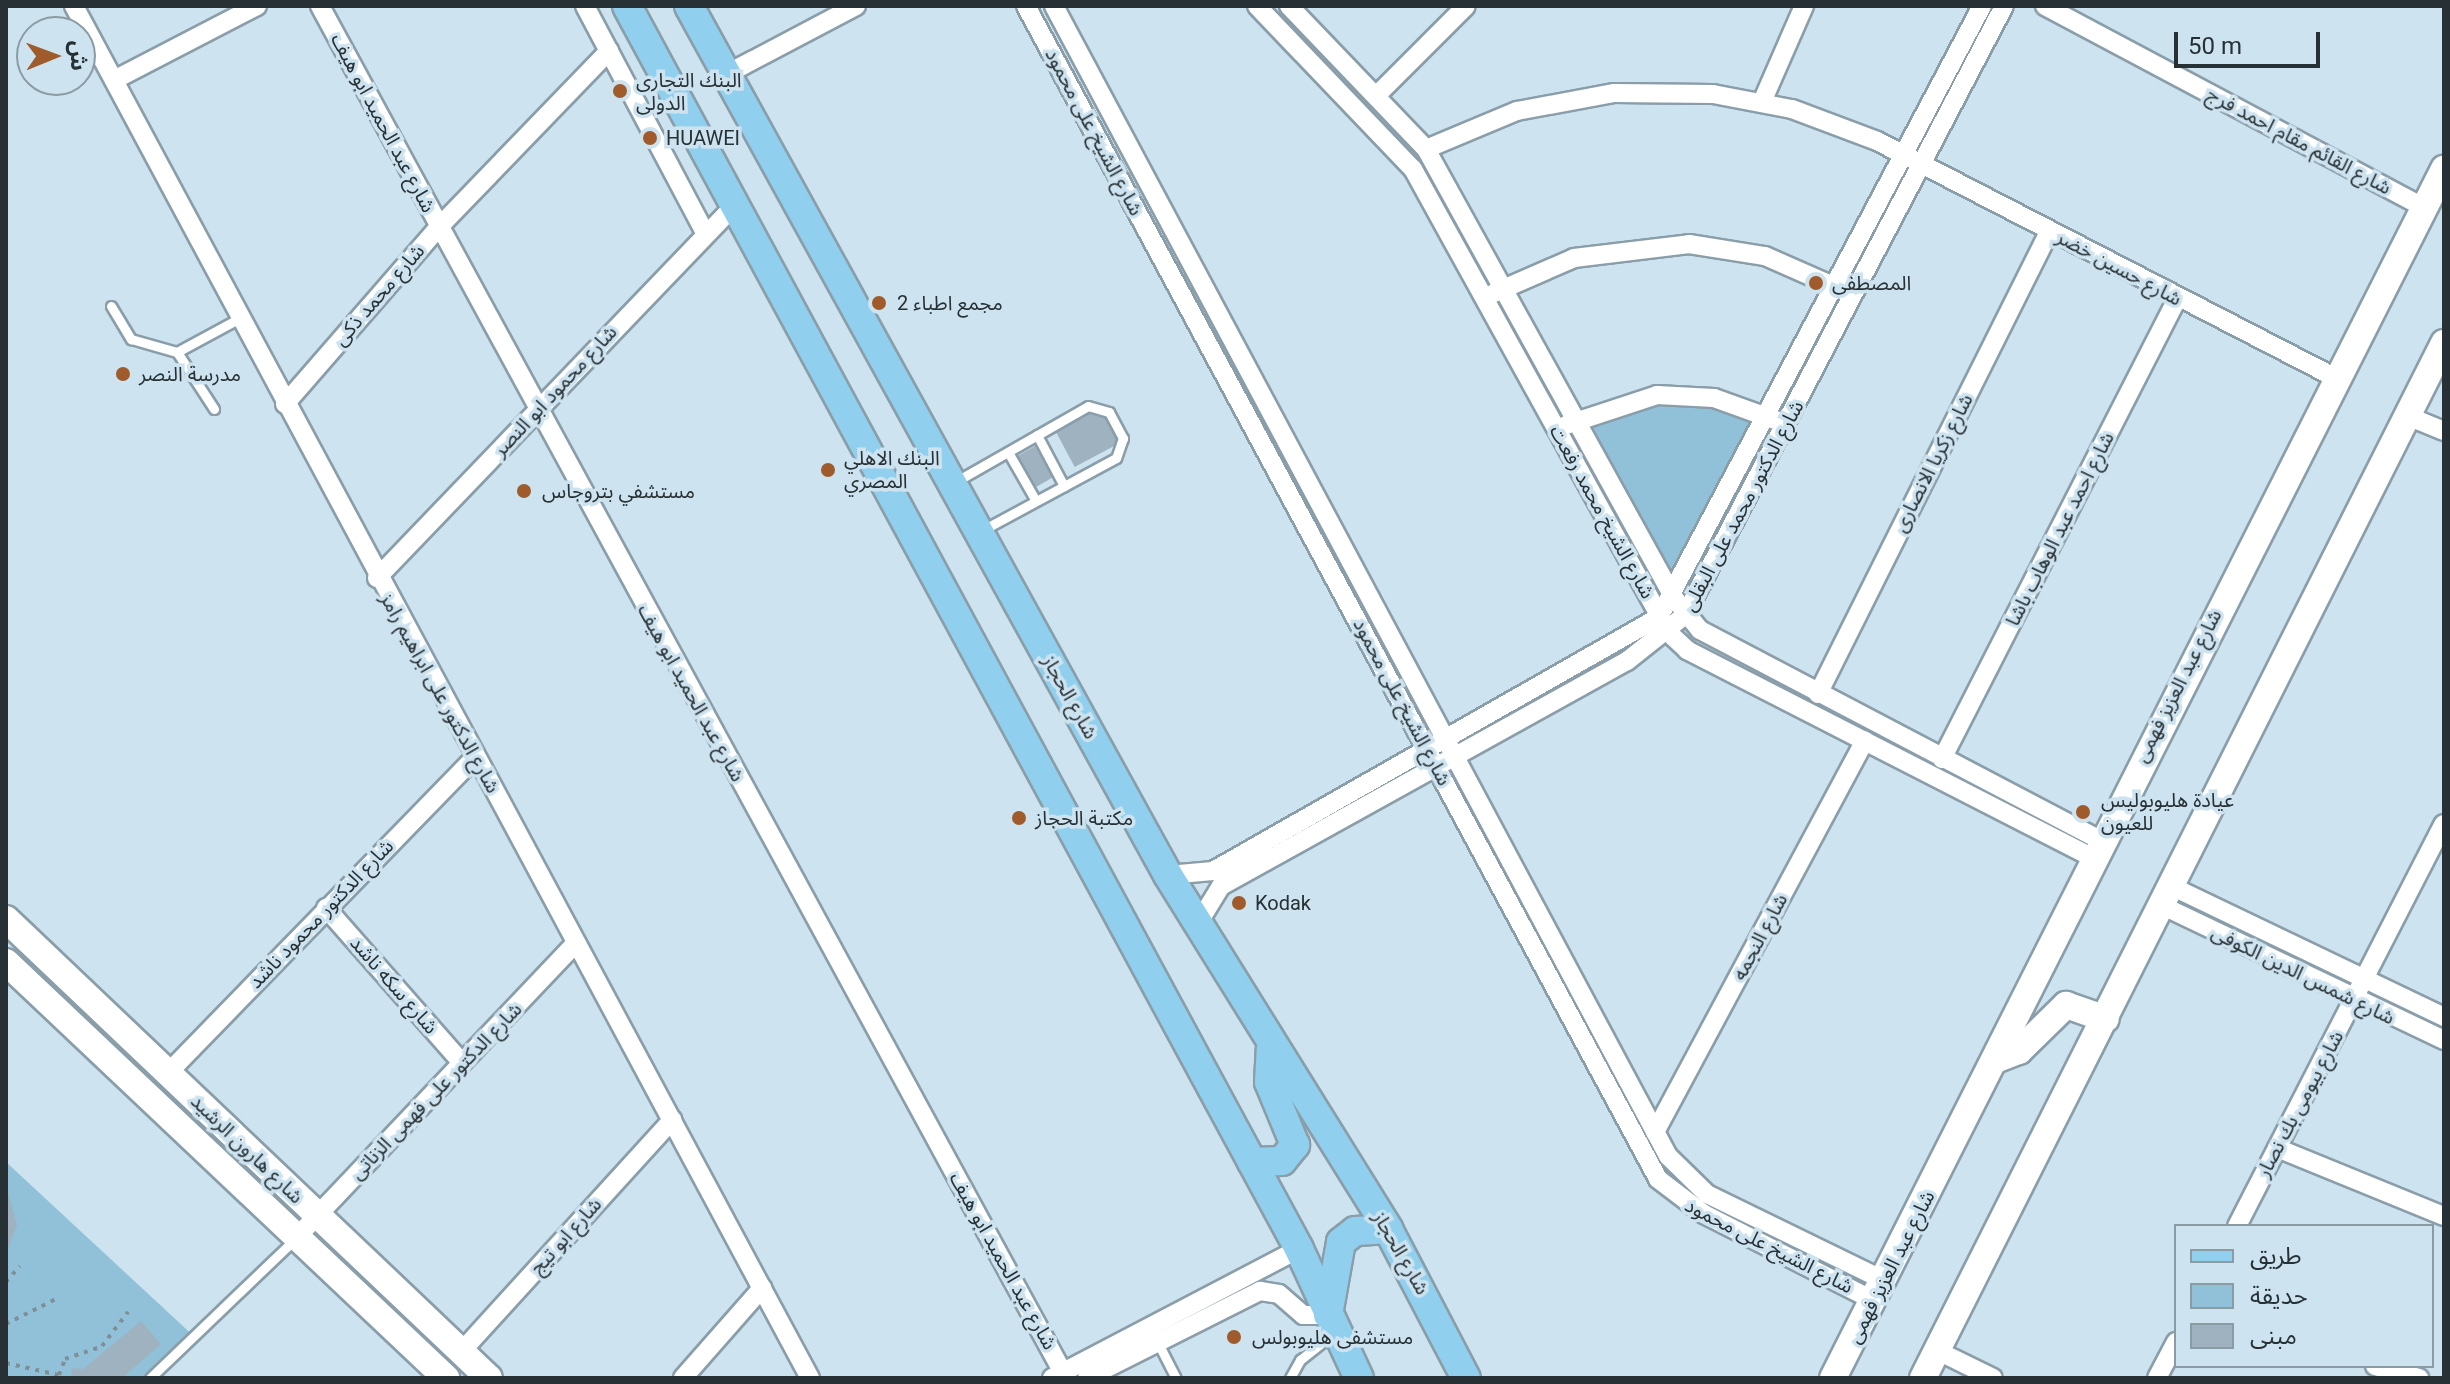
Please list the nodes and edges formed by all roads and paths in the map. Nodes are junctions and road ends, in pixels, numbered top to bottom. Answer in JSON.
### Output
{"nodes":[{"id":1,"x":74,"y":6,"type":"edge"},
{"id":2,"x":257,"y":6,"type":"edge"},
{"id":3,"x":320,"y":6,"type":"edge"},
{"id":4,"x":585,"y":6,"type":"edge"},
{"id":5,"x":627,"y":6,"type":"edge"},
{"id":6,"x":689,"y":6,"type":"edge"},
{"id":7,"x":856,"y":6,"type":"edge"},
{"id":8,"x":1026,"y":6,"type":"edge"},
{"id":9,"x":1054,"y":6,"type":"edge"},
{"id":10,"x":1257,"y":6,"type":"edge"},
{"id":11,"x":1289,"y":6,"type":"edge"},
{"id":12,"x":1466,"y":6,"type":"edge"},
{"id":13,"x":1804,"y":6,"type":"edge"},
{"id":14,"x":1982,"y":6,"type":"edge"},
{"id":15,"x":2004,"y":6,"type":"edge"},
{"id":16,"x":2045,"y":6,"type":"edge"},
{"id":17,"x":609,"y":51,"type":"junction"},
{"id":18,"x":725,"y":75,"type":"junction"},
{"id":19,"x":114,"y":80,"type":"junction"},
{"id":20,"x":1378,"y":94,"type":"junction"},
{"id":21,"x":1762,"y":102,"type":"junction"},
{"id":22,"x":1426,"y":149,"type":"junction"},
{"id":23,"x":1905,"y":155,"type":"junction"},
{"id":24,"x":1922,"y":166,"type":"junction"},
{"id":25,"x":2444,"y":169,"type":"edge"},
{"id":26,"x":735,"y":205,"type":"junction"},
{"id":27,"x":2425,"y":208,"type":"junction"},
{"id":28,"x":439,"y":227,"type":"junction"},
{"id":29,"x":2049,"y":232,"type":"junction"},
{"id":30,"x":705,"y":233,"type":"junction"},
{"id":31,"x":1837,"y":286,"type":"junction"},
{"id":32,"x":1502,"y":288,"type":"junction"},
{"id":33,"x":1854,"y":296,"type":"junction"},
{"id":34,"x":1485,"y":299,"type":"junction"},
{"id":35,"x":2177,"y":299,"type":"junction"},
{"id":36,"x":111,"y":306,"type":"dead end"},
{"id":37,"x":240,"y":318,"type":"junction"},
{"id":38,"x":2444,"y":343,"type":"edge"},
{"id":39,"x":177,"y":352,"type":"junction"},
{"id":40,"x":2334,"y":377,"type":"junction"},
{"id":41,"x":285,"y":404,"type":"junction"},
{"id":42,"x":214,"y":409,"type":"dead end"},
{"id":43,"x":537,"y":411,"type":"junction"},
{"id":44,"x":2405,"y":415,"type":"junction"},
{"id":45,"x":1769,"y":416,"type":"junction"},
{"id":46,"x":1576,"y":420,"type":"junction"},
{"id":47,"x":1787,"y":426,"type":"junction"},
{"id":48,"x":1557,"y":431,"type":"junction"},
{"id":49,"x":2444,"y":431,"type":"edge"},
{"id":50,"x":1037,"y":435,"type":"junction"},
{"id":51,"x":1008,"y":452,"type":"junction"},
{"id":52,"x":955,"y":482,"type":"junction"},
{"id":53,"x":1064,"y":486,"type":"junction"},
{"id":54,"x":1036,"y":501,"type":"junction"},
{"id":55,"x":980,"y":532,"type":"junction"},
{"id":56,"x":377,"y":578,"type":"junction"},
{"id":57,"x":1674,"y":598,"type":"junction"},
{"id":58,"x":1685,"y":615,"type":"junction"},
{"id":59,"x":1664,"y":625,"type":"junction"},
{"id":60,"x":1818,"y":694,"type":"junction"},
{"id":61,"x":1445,"y":738,"type":"junction"},
{"id":62,"x":1865,"y":741,"type":"junction"},
{"id":63,"x":1426,"y":748,"type":"junction"},
{"id":64,"x":1454,"y":756,"type":"junction"},
{"id":65,"x":475,"y":757,"type":"junction"},
{"id":66,"x":1942,"y":759,"type":"junction"},
{"id":67,"x":1436,"y":766,"type":"junction"},
{"id":68,"x":2444,"y":824,"type":"edge"},
{"id":69,"x":2096,"y":848,"type":"junction"},
{"id":70,"x":1168,"y":875,"type":"junction"},
{"id":71,"x":2168,"y":897,"type":"junction"},
{"id":72,"x":326,"y":908,"type":"junction"},
{"id":73,"x":6,"y":919,"type":"edge"},
{"id":74,"x":1197,"y":925,"type":"junction"},
{"id":75,"x":576,"y":943,"type":"junction"},
{"id":76,"x":6,"y":962,"type":"edge"},
{"id":77,"x":2364,"y":983,"type":"junction"},
{"id":78,"x":2353,"y":1003,"type":"junction"},
{"id":79,"x":2444,"y":1017,"type":"edge"},
{"id":80,"x":2106,"y":1019,"type":"junction"},
{"id":81,"x":2444,"y":1040,"type":"edge"},
{"id":82,"x":1271,"y":1049,"type":"junction"},
{"id":83,"x":1995,"y":1060,"type":"junction"},
{"id":84,"x":462,"y":1063,"type":"junction"},
{"id":85,"x":168,"y":1073,"type":"junction"},
{"id":86,"x":672,"y":1120,"type":"junction"},
{"id":87,"x":1655,"y":1132,"type":"junction"},
{"id":88,"x":2277,"y":1148,"type":"junction"},
{"id":89,"x":1252,"y":1162,"type":"junction"},
{"id":90,"x":317,"y":1216,"type":"junction"},
{"id":91,"x":2444,"y":1216,"type":"edge"},
{"id":92,"x":2238,"y":1224,"type":"edge"},
{"id":93,"x":1388,"y":1229,"type":"junction"},
{"id":94,"x":295,"y":1239,"type":"junction"},
{"id":95,"x":1299,"y":1249,"type":"junction"},
{"id":96,"x":20,"y":1266,"type":"dead end"},
{"id":97,"x":6,"y":1282,"type":"edge"},
{"id":98,"x":762,"y":1288,"type":"junction"},
{"id":99,"x":1880,"y":1291,"type":"junction"},
{"id":100,"x":58,"y":1298,"type":"dead end"},
{"id":101,"x":128,"y":1312,"type":"dead end"},
{"id":102,"x":1332,"y":1323,"type":"junction"},
{"id":103,"x":6,"y":1324,"type":"edge"},
{"id":104,"x":1158,"y":1343,"type":"junction"},
{"id":105,"x":2174,"y":1346,"type":"edge"},
{"id":106,"x":1938,"y":1351,"type":"junction"},
{"id":107,"x":461,"y":1352,"type":"junction"},
{"id":108,"x":6,"y":1363,"type":"edge"},
{"id":109,"x":2382,"y":1368,"type":"edge"},
{"id":110,"x":60,"y":1376,"type":"edge"},
{"id":111,"x":1060,"y":1376,"type":"edge"},
{"id":112,"x":150,"y":1378,"type":"edge"},
{"id":113,"x":446,"y":1378,"type":"edge"},
{"id":114,"x":489,"y":1378,"type":"edge"},
{"id":115,"x":683,"y":1378,"type":"edge"},
{"id":116,"x":810,"y":1378,"type":"edge"},
{"id":117,"x":1087,"y":1378,"type":"edge"},
{"id":118,"x":1176,"y":1378,"type":"edge"},
{"id":119,"x":1290,"y":1378,"type":"edge"},
{"id":120,"x":1359,"y":1378,"type":"edge"},
{"id":121,"x":1466,"y":1378,"type":"edge"},
{"id":122,"x":1833,"y":1378,"type":"edge"},
{"id":123,"x":1923,"y":1378,"type":"edge"},
{"id":124,"x":1993,"y":1378,"type":"edge"},
{"id":125,"x":2157,"y":1378,"type":"edge"},
{"id":126,"x":2419,"y":1378,"type":"edge"}],
"edges":[{"from":1,"to":19,"type":"street","name":"شارع الدكتور على ابراهيم رامز"},
{"from":2,"to":19,"type":"street"},
{"from":3,"to":28,"type":"street","name":"شارع عبد الحميد ابو هيف"},
{"from":4,"to":17,"type":"street"},
{"from":5,"to":26,"type":"main road"},
{"from":6,"to":18,"type":"main road","name":"شارع الحجاز"},
{"from":7,"to":18,"type":"street"},
{"from":8,"to":63,"type":"street","name":"شارع الشيخ على محمود"},
{"from":9,"to":61,"type":"street","name":"شارع الشيخ على محمود"},
{"from":10,"to":34,"type":"street","name":"شارع الشيخ محمد رفعت"},
{"from":11,"to":20,"type":"street","name":"شارع الشيخ محمد رفعت"},
{"from":12,"to":20,"type":"street"},
{"from":13,"to":21,"type":"street"},
{"from":14,"to":23,"type":"street","name":"شارع الدكتور محمد على البقلى"},
{"from":15,"to":24,"type":"street","name":"شارع الدكتور محمد على البقلى"},
{"from":16,"to":27,"type":"street","name":"شارع القائم مقام احمد فرج"},
{"from":17,"to":28,"type":"street","name":"شارع محمد ذكى"},
{"from":17,"to":30,"type":"street"},
{"from":18,"to":52,"type":"main road","name":"شارع الحجاز"},
{"from":19,"to":37,"type":"street","name":"شارع الدكتور على ابراهيم رامز"},
{"from":20,"to":22,"type":"street","name":"شارع الشيخ محمد رفعت"},
{"from":21,"to":22,"type":"street","name":"شارع حسين خضر"},
{"from":21,"to":23,"type":"street","name":"شارع حسين خضر"},
{"from":22,"to":32,"type":"street","name":"شارع الشيخ محمد رفعت"},
{"from":23,"to":24,"type":"street","name":"شارع حسين خضر"},
{"from":23,"to":31,"type":"street","name":"شارع الدكتور محمد على البقلى"},
{"from":24,"to":29,"type":"street","name":"شارع حسين خضر"},
{"from":24,"to":33,"type":"street","name":"شارع الدكتور محمد على البقلى"},
{"from":25,"to":27,"type":"main road","name":"شارع عبد العزيز فهمى"},
{"from":26,"to":30,"type":"street","name":"شارع محمود ابو النصر"},
{"from":26,"to":89,"type":"main road"},
{"from":27,"to":40,"type":"main road","name":"شارع عبد العزيز فهمى"},
{"from":28,"to":41,"type":"street","name":"شارع محمد ذكى"},
{"from":28,"to":43,"type":"street","name":"شارع عبد الحميد ابو هيف"},
{"from":29,"to":35,"type":"street","name":"شارع حسين خضر"},
{"from":29,"to":60,"type":"street","name":"شارع زكريا الانصارى"},
{"from":30,"to":43,"type":"street","name":"شارع محمود ابو النصر"},
{"from":31,"to":32,"type":"street"},
{"from":31,"to":33,"type":"street"},
{"from":31,"to":45,"type":"street","name":"شارع الدكتور محمد على البقلى"},
{"from":32,"to":34,"type":"street"},
{"from":32,"to":46,"type":"street","name":"شارع الشيخ محمد رفعت"},
{"from":33,"to":47,"type":"street","name":"شارع الدكتور محمد على البقلى"},
{"from":34,"to":48,"type":"street","name":"شارع الشيخ محمد رفعت"},
{"from":35,"to":40,"type":"street","name":"شارع حسين خضر"},
{"from":35,"to":66,"type":"street","name":"شارع احمد عبد الوهاب باشا"},
{"from":36,"to":39,"type":"lane"},
{"from":37,"to":39,"type":"lane"},
{"from":37,"to":41,"type":"street","name":"شارع الدكتور على ابراهيم رامز"},
{"from":38,"to":44,"type":"main road"},
{"from":39,"to":42,"type":"lane"},
{"from":40,"to":69,"type":"main road","name":"شارع عبد العزيز فهمى"},
{"from":41,"to":56,"type":"street","name":"شارع الدكتور على ابراهيم رامز"},
{"from":43,"to":56,"type":"street","name":"شارع محمود ابو النصر"},
{"from":43,"to":111,"type":"street","name":"شارع عبد الحميد ابو هيف"},
{"from":44,"to":49,"type":"street"},
{"from":44,"to":71,"type":"main road"},
{"from":45,"to":46,"type":"street"},
{"from":45,"to":47,"type":"street"},
{"from":45,"to":57,"type":"street","name":"شارع الدكتور محمد على البقلى"},
{"from":46,"to":48,"type":"street"},
{"from":46,"to":57,"type":"street","name":"شارع الشيخ محمد رفعت"},
{"from":47,"to":58,"type":"street","name":"شارع الدكتور محمد على البقلى"},
{"from":48,"to":59,"type":"street","name":"شارع الشيخ محمد رفعت"},
{"from":50,"to":51,"type":"lane"},
{"from":50,"to":53,"type":"lane"},
{"from":50,"to":53,"type":"lane"},
{"from":51,"to":52,"type":"lane"},
{"from":51,"to":54,"type":"lane"},
{"from":52,"to":55,"type":"main road","name":"شارع الحجاز"},
{"from":53,"to":54,"type":"lane"},
{"from":54,"to":55,"type":"lane"},
{"from":55,"to":70,"type":"main road","name":"شارع الحجاز"},
{"from":56,"to":65,"type":"street","name":"شارع الدكتور على ابراهيم رامز"},
{"from":57,"to":58,"type":"street","name":"شارع الشيخ محمد رفعت"},
{"from":57,"to":59,"type":"street","name":"شارع الدكتور محمد على البقلى"},
{"from":58,"to":59,"type":"street","name":"شارع الدكتور محمد على البقلى"},
{"from":58,"to":60,"type":"street","name":"شارع الشيخ محمد رفعت"},
{"from":59,"to":61,"type":"street","name":"شارع الدكتور محمد على البقلى"},
{"from":59,"to":62,"type":"street","name":"شارع الشيخ محمد رفعت"},
{"from":59,"to":64,"type":"street","name":"شارع الدكتور محمد على البقلى"},
{"from":60,"to":66,"type":"street","name":"شارع الشيخ محمد رفعت"},
{"from":61,"to":63,"type":"street","name":"شارع الدكتور محمد على البقلى"},
{"from":61,"to":64,"type":"street","name":"شارع الشيخ على محمود"},
{"from":62,"to":69,"type":"street","name":"شارع الشيخ محمد رفعت"},
{"from":62,"to":87,"type":"street","name":"شارع النجمه"},
{"from":63,"to":67,"type":"street","name":"شارع الشيخ على محمود"},
{"from":63,"to":70,"type":"street","name":"شارع الدكتور محمد على البقلى"},
{"from":64,"to":67,"type":"street","name":"شارع الدكتور محمد على البقلى"},
{"from":64,"to":87,"type":"street","name":"شارع الشيخ على محمود"},
{"from":65,"to":72,"type":"street","name":"شارع الدكتور محمود ناشد"},
{"from":65,"to":75,"type":"street","name":"شارع الدكتور على ابراهيم رامز"},
{"from":66,"to":69,"type":"street","name":"شارع الشيخ محمد رفعت"},
{"from":67,"to":74,"type":"street","name":"شارع الدكتور محمد على البقلى"},
{"from":67,"to":99,"type":"street","name":"شارع الشيخ على محمود"},
{"from":68,"to":77,"type":"street","name":"شارع بيومى بك نصار"},
{"from":69,"to":83,"type":"main road","name":"شارع عبد العزيز فهمى"},
{"from":70,"to":74,"type":"main road","name":"شارع الحجاز"},
{"from":71,"to":77,"type":"street","name":"شارع شمس الدين الكوفى"},
{"from":71,"to":78,"type":"street","name":"شارع شمس الدين الكوفى"},
{"from":71,"to":80,"type":"main road"},
{"from":72,"to":84,"type":"street","name":"شارع سكه ناشد"},
{"from":72,"to":85,"type":"street","name":"شارع الدكتور محمود ناشد"},
{"from":73,"to":85,"type":"main road","name":"شارع هارون الرشيد"},
{"from":74,"to":82,"type":"main road","name":"شارع الحجاز"},
{"from":75,"to":84,"type":"street","name":"شارع الدكتور على فهمى الزناتى"},
{"from":75,"to":86,"type":"street","name":"شارع الدكتور على ابراهيم رامز"},
{"from":76,"to":94,"type":"main road","name":"شارع هارون الرشيد"},
{"from":77,"to":78,"type":"street","name":"شارع بيومى بك نصار"},
{"from":77,"to":79,"type":"street","name":"شارع شمس الدين الكوفى"},
{"from":78,"to":81,"type":"street","name":"شارع شمس الدين الكوفى"},
{"from":78,"to":88,"type":"street","name":"شارع بيومى بك نصار"},
{"from":80,"to":83,"type":"main road"},
{"from":80,"to":106,"type":"main road"},
{"from":82,"to":89,"type":"main road"},
{"from":82,"to":93,"type":"main road","name":"شارع الحجاز"},
{"from":83,"to":99,"type":"main road","name":"شارع عبد العزيز فهمى"},
{"from":84,"to":90,"type":"street","name":"شارع الدكتور على فهمى الزناتى"},
{"from":85,"to":90,"type":"main road","name":"شارع هارون الرشيد"},
{"from":86,"to":98,"type":"street","name":"شارع الدكتور على ابراهيم رامز"},
{"from":86,"to":107,"type":"street","name":"شارع ابو تيج"},
{"from":87,"to":99,"type":"street","name":"شارع الشيخ على محمود"},
{"from":88,"to":91,"type":"street"},
{"from":88,"to":92,"type":"street","name":"شارع بيومى بك نصار"},
{"from":89,"to":95,"type":"main road"},
{"from":90,"to":94,"type":"street","name":"شارع الدكتور على فهمى الزناتى"},
{"from":90,"to":107,"type":"main road","name":"شارع هارون الرشيد"},
{"from":93,"to":102,"type":"main road"},
{"from":93,"to":121,"type":"main road","name":"شارع الحجاز"},
{"from":94,"to":112,"type":"lane"},
{"from":94,"to":113,"type":"main road","name":"شارع هارون الرشيد"},
{"from":95,"to":102,"type":"main road"},
{"from":95,"to":111,"type":"street"},
{"from":96,"to":97,"type":"path"},
{"from":98,"to":115,"type":"street"},
{"from":98,"to":116,"type":"street","name":"شارع الدكتور على ابراهيم رامز"},
{"from":99,"to":122,"type":"main road","name":"شارع عبد العزيز فهمى"},
{"from":100,"to":103,"type":"path"},
{"from":101,"to":110,"type":"path"},
{"from":102,"to":104,"type":"street"},
{"from":102,"to":119,"type":"lane"},
{"from":102,"to":120,"type":"main road"},
{"from":104,"to":117,"type":"street"},
{"from":104,"to":118,"type":"lane"},
{"from":105,"to":125,"type":"street"},
{"from":106,"to":123,"type":"main road"},
{"from":106,"to":124,"type":"street"},
{"from":107,"to":114,"type":"main road","name":"شارع هارون الرشيد"},
{"from":108,"to":110,"type":"path"},
{"from":109,"to":126,"type":"street"}]}
